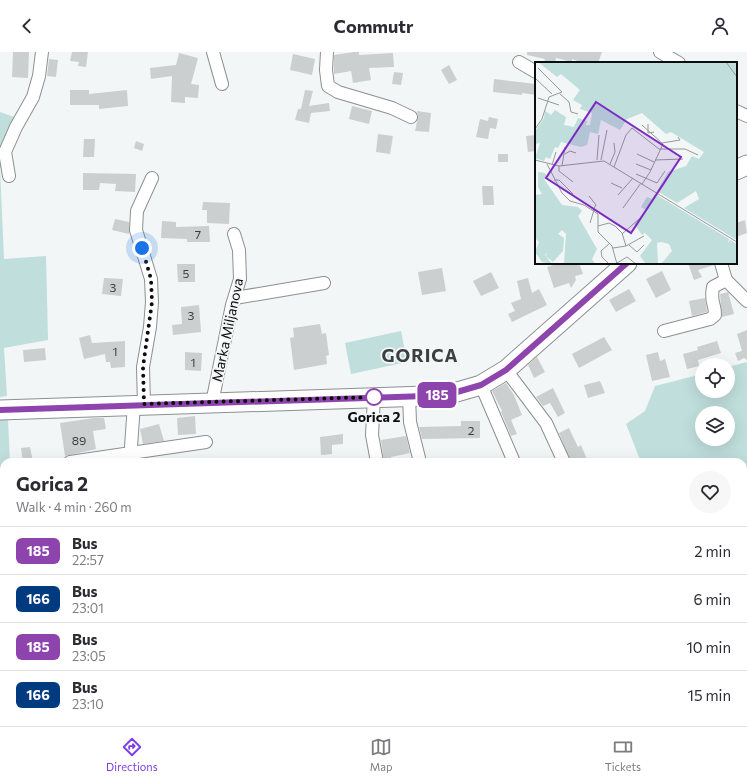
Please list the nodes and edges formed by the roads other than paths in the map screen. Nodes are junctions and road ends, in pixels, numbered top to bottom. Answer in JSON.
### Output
{"nodes":[{"id":1,"x":42,"y":52,"type":"edge"},
{"id":2,"x":213,"y":52,"type":"edge"},
{"id":3,"x":327,"y":52,"type":"edge"},
{"id":4,"x":660,"y":52,"type":"edge"},
{"id":5,"x":519,"y":62,"type":"dead end"},
{"id":6,"x":677,"y":62,"type":"edge"},
{"id":7,"x":535,"y":71,"type":"edge"},
{"id":8,"x":222,"y":84,"type":"dead end"},
{"id":9,"x":737,"y":111,"type":"edge"},
{"id":10,"x":747,"y":116,"type":"edge"},
{"id":11,"x":411,"y":117,"type":"dead end"},
{"id":12,"x":747,"y":164,"type":"edge"},
{"id":13,"x":737,"y":169,"type":"edge"},
{"id":14,"x":9,"y":176,"type":"dead end"},
{"id":15,"x":152,"y":178,"type":"dead end"},
{"id":16,"x":234,"y":234,"type":"dead end"},
{"id":17,"x":626,"y":264,"type":"edge"},
{"id":18,"x":721,"y":264,"type":"edge"},
{"id":19,"x":726,"y":280,"type":"junction"},
{"id":20,"x":324,"y":282,"type":"dead end"},
{"id":21,"x":234,"y":298,"type":"junction"},
{"id":22,"x":747,"y":301,"type":"edge"},
{"id":23,"x":664,"y":331,"type":"dead end"},
{"id":24,"x":506,"y":370,"type":"junction"},
{"id":25,"x":481,"y":385,"type":"junction"},
{"id":26,"x":409,"y":396,"type":"junction"},
{"id":27,"x":374,"y":397,"type":"junction"},
{"id":28,"x":212,"y":402,"type":"junction"},
{"id":29,"x":139,"y":404,"type":"junction"},
{"id":30,"x":0,"y":410,"type":"edge"},
{"id":31,"x":206,"y":442,"type":"dead end"},
{"id":32,"x":131,"y":458,"type":"edge"},
{"id":33,"x":376,"y":458,"type":"edge"},
{"id":34,"x":419,"y":458,"type":"edge"},
{"id":35,"x":512,"y":458,"type":"edge"},
{"id":36,"x":562,"y":458,"type":"edge"}],
"edges":[{"from":1,"to":14,"type":"street"},
{"from":2,"to":8,"type":"street"},
{"from":3,"to":11,"type":"street"},
{"from":4,"to":6,"type":"street"},
{"from":5,"to":7,"type":"street"},
{"from":9,"to":10,"type":"street"},
{"from":12,"to":13,"type":"main road"},
{"from":15,"to":29,"type":"street"},
{"from":16,"to":21,"type":"street","name":"Marka Miljanova"},
{"from":17,"to":24,"type":"main road"},
{"from":18,"to":19,"type":"street"},
{"from":19,"to":22,"type":"street"},
{"from":19,"to":23,"type":"street"},
{"from":20,"to":21,"type":"street"},
{"from":21,"to":28,"type":"street","name":"Marka Miljanova"},
{"from":24,"to":25,"type":"main road"},
{"from":24,"to":36,"type":"street"},
{"from":25,"to":26,"type":"main road"},
{"from":25,"to":35,"type":"street"},
{"from":26,"to":27,"type":"main road"},
{"from":26,"to":34,"type":"street"},
{"from":27,"to":28,"type":"main road"},
{"from":27,"to":33,"type":"street"},
{"from":28,"to":29,"type":"main road"},
{"from":29,"to":30,"type":"main road"},
{"from":29,"to":32,"type":"street"},
{"from":31,"to":32,"type":"street"}]}
